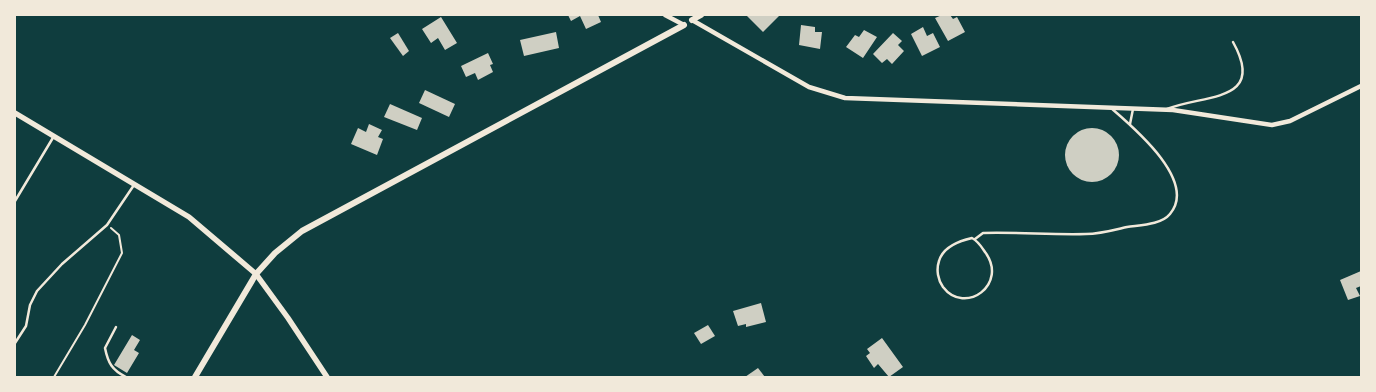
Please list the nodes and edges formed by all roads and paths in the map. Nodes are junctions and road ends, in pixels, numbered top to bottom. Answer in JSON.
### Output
{"nodes":[{"id":1,"x":664,"y":15,"type":"edge"},
{"id":2,"x":702,"y":15,"type":"edge"},
{"id":3,"x":692,"y":20,"type":"junction"},
{"id":4,"x":684,"y":25,"type":"junction"},
{"id":5,"x":1233,"y":42,"type":"dead end"},
{"id":6,"x":1361,"y":86,"type":"edge"},
{"id":7,"x":1109,"y":107,"type":"junction"},
{"id":8,"x":1134,"y":108,"type":"junction"},
{"id":9,"x":1166,"y":109,"type":"junction"},
{"id":10,"x":15,"y":113,"type":"edge"},
{"id":11,"x":1130,"y":124,"type":"junction"},
{"id":12,"x":54,"y":135,"type":"junction"},
{"id":13,"x":134,"y":184,"type":"junction"},
{"id":14,"x":15,"y":201,"type":"edge"},
{"id":15,"x":107,"y":225,"type":"junction"},
{"id":16,"x":975,"y":239,"type":"junction"},
{"id":17,"x":256,"y":274,"type":"junction"},
{"id":18,"x":116,"y":327,"type":"dead end"},
{"id":19,"x":15,"y":343,"type":"edge"},
{"id":20,"x":54,"y":377,"type":"edge"},
{"id":21,"x":126,"y":377,"type":"edge"},
{"id":22,"x":195,"y":377,"type":"edge"},
{"id":23,"x":327,"y":377,"type":"edge"}],
"edges":[{"from":1,"to":4,"type":"street"},
{"from":2,"to":3,"type":"main road"},
{"from":3,"to":4,"type":"street"},
{"from":3,"to":7,"type":"street"},
{"from":4,"to":17,"type":"main road"},
{"from":5,"to":9,"type":"lane"},
{"from":6,"to":9,"type":"street"},
{"from":7,"to":8,"type":"street"},
{"from":7,"to":11,"type":"lane"},
{"from":8,"to":9,"type":"street"},
{"from":8,"to":11,"type":"lane"},
{"from":10,"to":12,"type":"street"},
{"from":11,"to":16,"type":"lane"},
{"from":12,"to":13,"type":"street"},
{"from":12,"to":14,"type":"lane"},
{"from":13,"to":15,"type":"lane"},
{"from":13,"to":17,"type":"street"},
{"from":15,"to":19,"type":"lane"},
{"from":15,"to":20,"type":"path"},
{"from":16,"to":16,"type":"lane"},
{"from":17,"to":22,"type":"main road"},
{"from":17,"to":23,"type":"street"},
{"from":18,"to":21,"type":"lane"}]}
